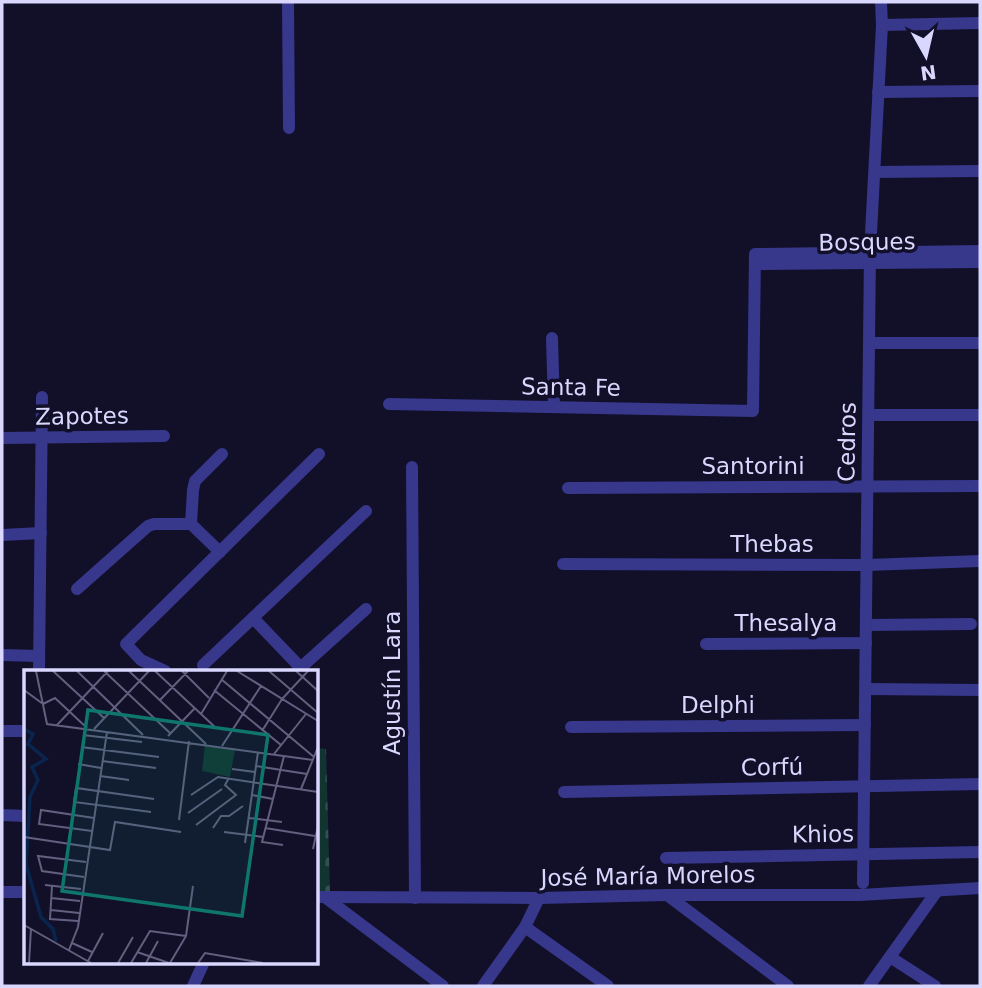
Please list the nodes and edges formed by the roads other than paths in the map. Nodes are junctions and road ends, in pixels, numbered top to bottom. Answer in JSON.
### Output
{"nodes":[{"id":1,"x":288,"y":2,"type":"edge"},
{"id":2,"x":881,"y":2,"type":"edge"},
{"id":3,"x":980,"y":23,"type":"edge"},
{"id":4,"x":882,"y":25,"type":"junction"},
{"id":5,"x":980,"y":91,"type":"edge"},
{"id":6,"x":878,"y":92,"type":"junction"},
{"id":7,"x":289,"y":128,"type":"dead end"},
{"id":8,"x":980,"y":171,"type":"edge"},
{"id":9,"x":875,"y":172,"type":"junction"},
{"id":10,"x":980,"y":251,"type":"edge"},
{"id":11,"x":870,"y":257,"type":"junction"},
{"id":12,"x":980,"y":262,"type":"edge"},
{"id":13,"x":552,"y":338,"type":"dead end"},
{"id":14,"x":869,"y":343,"type":"junction"},
{"id":15,"x":980,"y":343,"type":"edge"},
{"id":16,"x":42,"y":397,"type":"dead end"},
{"id":17,"x":389,"y":404,"type":"dead end"},
{"id":18,"x":554,"y":407,"type":"junction"},
{"id":19,"x":753,"y":411,"type":"joint"},
{"id":20,"x":869,"y":415,"type":"junction"},
{"id":21,"x":980,"y":415,"type":"edge"},
{"id":22,"x":164,"y":436,"type":"dead end"},
{"id":23,"x":41,"y":437,"type":"junction"},
{"id":24,"x":2,"y":438,"type":"edge"},
{"id":25,"x":222,"y":454,"type":"dead end"},
{"id":26,"x":319,"y":454,"type":"dead end"},
{"id":27,"x":412,"y":467,"type":"dead end"},
{"id":28,"x":868,"y":486,"type":"junction"},
{"id":29,"x":980,"y":486,"type":"edge"},
{"id":30,"x":568,"y":488,"type":"dead end"},
{"id":31,"x":366,"y":511,"type":"dead end"},
{"id":32,"x":191,"y":524,"type":"junction"},
{"id":33,"x":41,"y":533,"type":"junction"},
{"id":34,"x":2,"y":535,"type":"edge"},
{"id":35,"x":220,"y":552,"type":"junction"},
{"id":36,"x":980,"y":561,"type":"edge"},
{"id":37,"x":563,"y":564,"type":"dead end"},
{"id":38,"x":867,"y":565,"type":"junction"},
{"id":39,"x":77,"y":589,"type":"dead end"},
{"id":40,"x":366,"y":609,"type":"dead end"},
{"id":41,"x":253,"y":618,"type":"junction"},
{"id":42,"x":971,"y":624,"type":"dead end"},
{"id":43,"x":866,"y":625,"type":"junction"},
{"id":44,"x":866,"y":643,"type":"junction"},
{"id":45,"x":706,"y":644,"type":"dead end"},
{"id":46,"x":2,"y":655,"type":"edge"},
{"id":47,"x":39,"y":656,"type":"junction"},
{"id":48,"x":203,"y":665,"type":"dead end"},
{"id":49,"x":39,"y":670,"type":"edge"},
{"id":50,"x":163,"y":670,"type":"edge"},
{"id":51,"x":299,"y":670,"type":"edge"},
{"id":52,"x":866,"y":689,"type":"junction"},
{"id":53,"x":980,"y":690,"type":"edge"},
{"id":54,"x":865,"y":725,"type":"junction"},
{"id":55,"x":571,"y":727,"type":"dead end"},
{"id":56,"x":2,"y":731,"type":"edge"},
{"id":57,"x":24,"y":731,"type":"edge"},
{"id":58,"x":980,"y":784,"type":"edge"},
{"id":59,"x":864,"y":786,"type":"junction"},
{"id":60,"x":564,"y":792,"type":"dead end"},
{"id":61,"x":2,"y":815,"type":"edge"},
{"id":62,"x":24,"y":816,"type":"edge"},
{"id":63,"x":980,"y":852,"type":"edge"},
{"id":64,"x":864,"y":854,"type":"junction"},
{"id":65,"x":666,"y":858,"type":"dead end"},
{"id":66,"x":863,"y":883,"type":"dead end"},
{"id":67,"x":978,"y":890,"type":"edge"},
{"id":68,"x":24,"y":891,"type":"edge"},
{"id":69,"x":937,"y":891,"type":"junction"},
{"id":70,"x":2,"y":892,"type":"edge"},
{"id":71,"x":667,"y":895,"type":"junction"},
{"id":72,"x":321,"y":897,"type":"edge"},
{"id":73,"x":415,"y":898,"type":"junction"},
{"id":74,"x":539,"y":898,"type":"junction"},
{"id":75,"x":525,"y":927,"type":"junction"},
{"id":76,"x":890,"y":957,"type":"junction"},
{"id":77,"x":203,"y":964,"type":"edge"},
{"id":78,"x":192,"y":986,"type":"edge"},
{"id":79,"x":443,"y":986,"type":"edge"},
{"id":80,"x":483,"y":986,"type":"edge"},
{"id":81,"x":608,"y":986,"type":"edge"},
{"id":82,"x":788,"y":986,"type":"edge"},
{"id":83,"x":869,"y":986,"type":"edge"},
{"id":84,"x":935,"y":986,"type":"edge"}],
"edges":[{"from":1,"to":7,"type":"street"},
{"from":2,"to":4,"type":"street","name":"Cedros"},
{"from":3,"to":4,"type":"street"},
{"from":4,"to":6,"type":"street","name":"Cedros"},
{"from":5,"to":6,"type":"street"},
{"from":6,"to":9,"type":"street","name":"Cedros"},
{"from":8,"to":9,"type":"street"},
{"from":9,"to":11,"type":"street","name":"Cedros"},
{"from":10,"to":11,"type":"street","name":"Bosques"},
{"from":11,"to":12,"type":"street","name":"Bosques"},
{"from":11,"to":14,"type":"street","name":"Cedros"},
{"from":11,"to":19,"type":"street","name":"Bosques"},
{"from":13,"to":18,"type":"street"},
{"from":14,"to":15,"type":"street"},
{"from":14,"to":20,"type":"street","name":"Cedros"},
{"from":16,"to":23,"type":"street"},
{"from":17,"to":18,"type":"street","name":"Santa Fe"},
{"from":18,"to":19,"type":"street","name":"Santa Fe"},
{"from":20,"to":21,"type":"street"},
{"from":20,"to":28,"type":"street","name":"Cedros"},
{"from":22,"to":23,"type":"street","name":"Zapotes"},
{"from":23,"to":24,"type":"street","name":"Zapotes"},
{"from":23,"to":33,"type":"street"},
{"from":25,"to":32,"type":"street"},
{"from":26,"to":35,"type":"street"},
{"from":27,"to":73,"type":"street","name":"Agustín Lara"},
{"from":28,"to":29,"type":"street","name":"Santorini"},
{"from":28,"to":30,"type":"street","name":"Santorini"},
{"from":28,"to":38,"type":"street","name":"Cedros"},
{"from":31,"to":41,"type":"street"},
{"from":32,"to":35,"type":"street"},
{"from":32,"to":39,"type":"street"},
{"from":33,"to":34,"type":"street"},
{"from":33,"to":47,"type":"street"},
{"from":35,"to":50,"type":"street"},
{"from":36,"to":38,"type":"street","name":"Thebas"},
{"from":37,"to":38,"type":"street","name":"Thebas"},
{"from":38,"to":43,"type":"street","name":"Cedros"},
{"from":40,"to":51,"type":"street"},
{"from":41,"to":48,"type":"street"},
{"from":41,"to":51,"type":"street"},
{"from":42,"to":43,"type":"street","name":"Thesalya"},
{"from":43,"to":44,"type":"street","name":"Cedros"},
{"from":44,"to":45,"type":"street","name":"Thesalya"},
{"from":44,"to":52,"type":"street","name":"Cedros"},
{"from":46,"to":47,"type":"street"},
{"from":47,"to":49,"type":"street"},
{"from":52,"to":53,"type":"street"},
{"from":52,"to":54,"type":"street","name":"Cedros"},
{"from":54,"to":55,"type":"street","name":"Delphi"},
{"from":54,"to":59,"type":"street","name":"Cedros"},
{"from":56,"to":57,"type":"street"},
{"from":58,"to":59,"type":"street","name":"Corfú"},
{"from":59,"to":60,"type":"street","name":"Corfú"},
{"from":59,"to":64,"type":"street","name":"Cedros"},
{"from":61,"to":62,"type":"street"},
{"from":63,"to":64,"type":"street","name":"Khios"},
{"from":64,"to":65,"type":"street","name":"Khios"},
{"from":64,"to":66,"type":"street","name":"Cedros"},
{"from":67,"to":69,"type":"street","name":"José María Morelos"},
{"from":68,"to":70,"type":"street"},
{"from":69,"to":71,"type":"street","name":"José María Morelos"},
{"from":69,"to":76,"type":"street"},
{"from":71,"to":74,"type":"street","name":"José María Morelos"},
{"from":71,"to":82,"type":"street"},
{"from":72,"to":73,"type":"street","name":"José María Morelos"},
{"from":72,"to":79,"type":"street"},
{"from":73,"to":74,"type":"street","name":"José María Morelos"},
{"from":74,"to":75,"type":"street"},
{"from":75,"to":80,"type":"street"},
{"from":75,"to":81,"type":"street"},
{"from":76,"to":83,"type":"street"},
{"from":76,"to":84,"type":"street"},
{"from":77,"to":78,"type":"street"}]}
